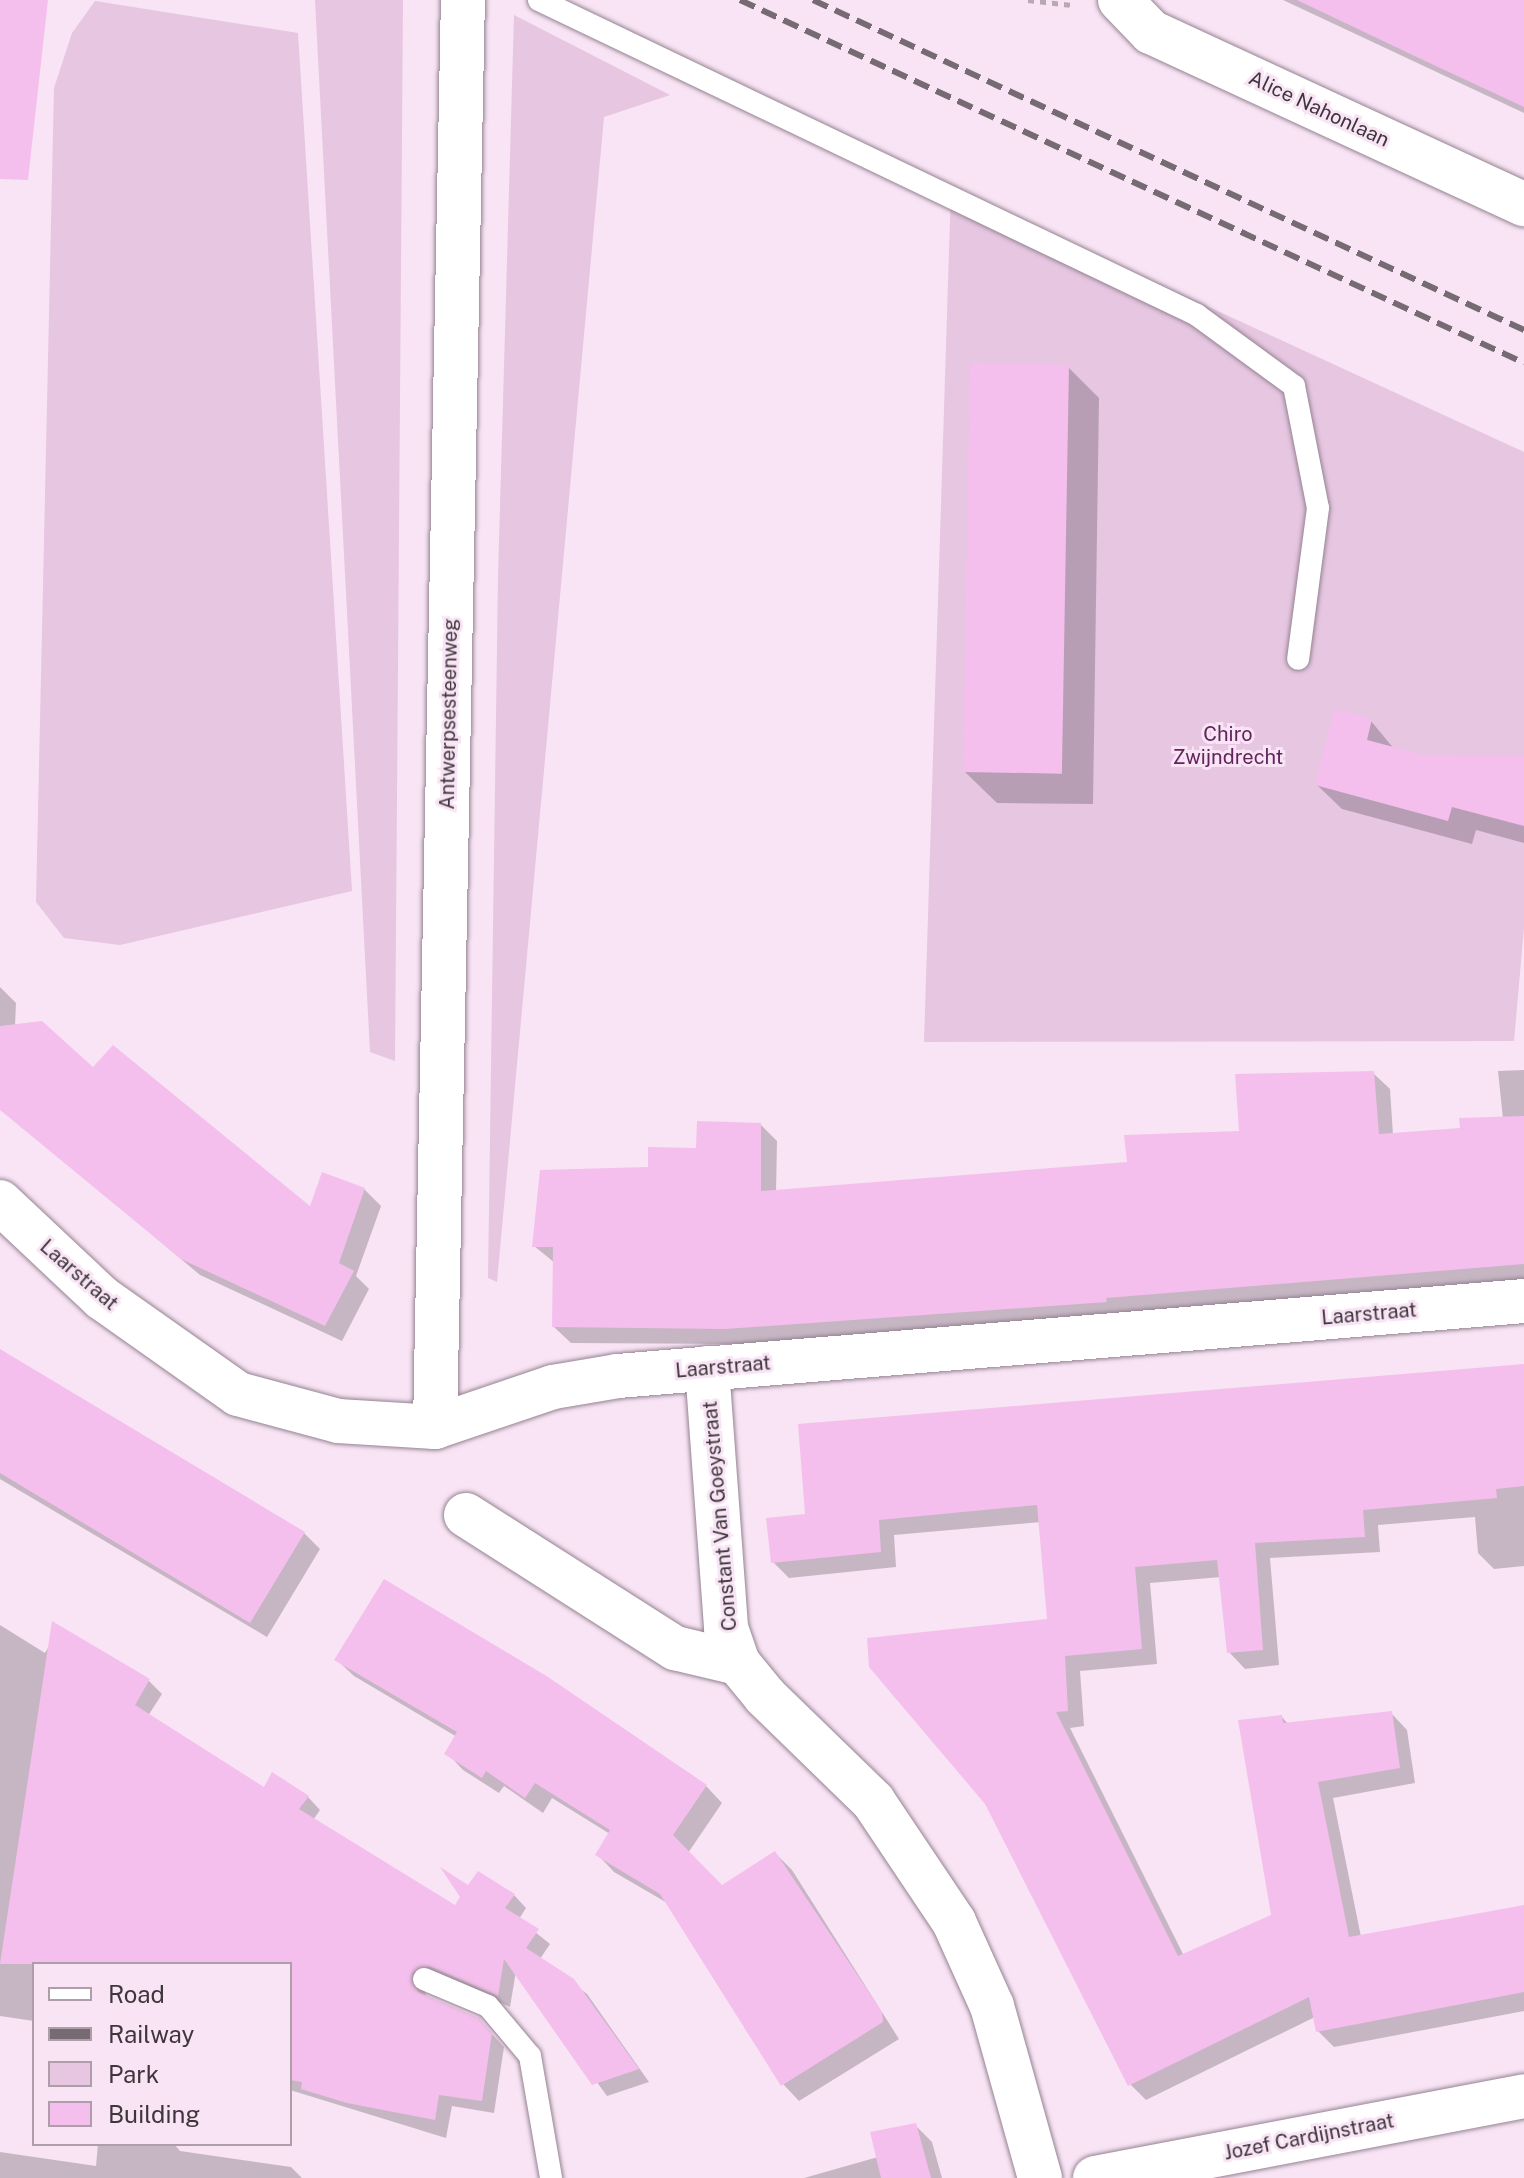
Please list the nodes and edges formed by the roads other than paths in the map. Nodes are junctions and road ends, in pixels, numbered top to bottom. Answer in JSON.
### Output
{"nodes":[{"id":1,"x":463,"y":0,"type":"edge"},
{"id":2,"x":539,"y":0,"type":"edge"},
{"id":3,"x":1120,"y":2,"type":"edge"},
{"id":4,"x":1524,"y":204,"type":"edge"},
{"id":5,"x":1298,"y":659,"type":"dead end"},
{"id":6,"x":0,"y":1202,"type":"edge"},
{"id":7,"x":1524,"y":1301,"type":"edge"},
{"id":8,"x":707,"y":1368,"type":"junction"},
{"id":9,"x":435,"y":1427,"type":"junction"},
{"id":10,"x":466,"y":1515,"type":"dead end"},
{"id":11,"x":738,"y":1663,"type":"junction"},
{"id":12,"x":424,"y":1979,"type":"dead end"},
{"id":13,"x":1524,"y":2096,"type":"edge"},
{"id":14,"x":551,"y":2178,"type":"edge"},
{"id":15,"x":1040,"y":2178,"type":"edge"},
{"id":16,"x":1095,"y":2178,"type":"edge"}],
"edges":[{"from":1,"to":9,"type":"street","name":"Antwerpsesteenweg"},
{"from":2,"to":5,"type":"lane"},
{"from":3,"to":4,"type":"street","name":"Alice Nahonlaan"},
{"from":6,"to":9,"type":"street","name":"Laarstraat"},
{"from":7,"to":8,"type":"street","name":"Laarstraat"},
{"from":8,"to":9,"type":"street","name":"Laarstraat"},
{"from":8,"to":11,"type":"street","name":"Constant Van Goeystraat"},
{"from":10,"to":11,"type":"street","name":"Constant Van Goeystraat"},
{"from":11,"to":15,"type":"street","name":"Constant Van Goeystraat"},
{"from":12,"to":14,"type":"lane"},
{"from":13,"to":16,"type":"street","name":"Jozef Cardijnstraat"}]}
